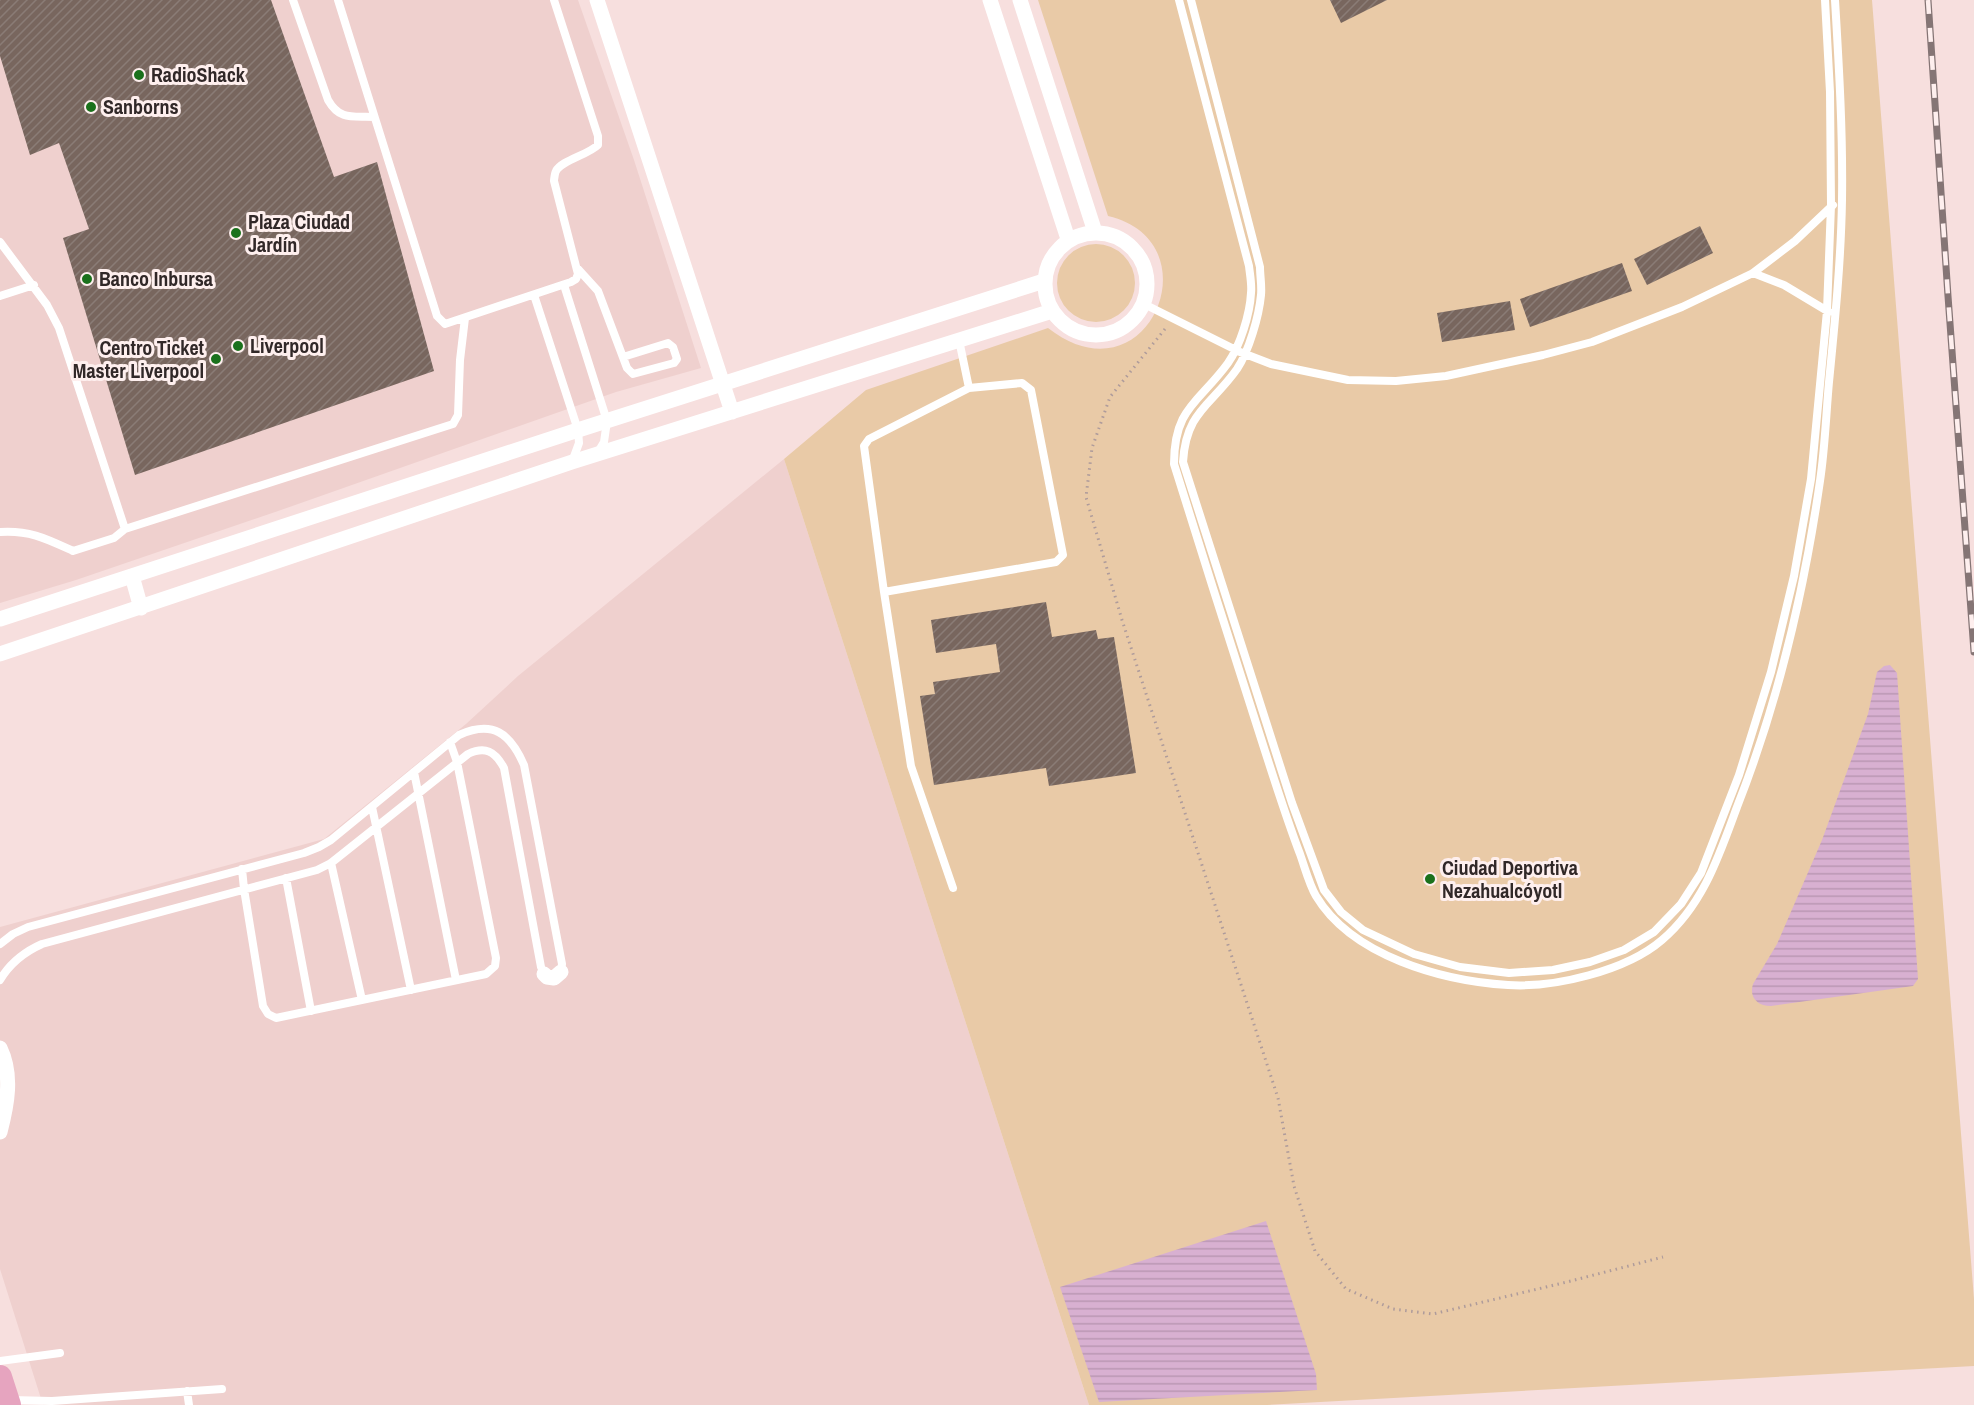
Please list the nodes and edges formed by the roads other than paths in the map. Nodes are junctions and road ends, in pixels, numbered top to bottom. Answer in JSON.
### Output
{"nodes":[{"id":1,"x":293,"y":0,"type":"edge"},
{"id":2,"x":338,"y":0,"type":"edge"},
{"id":3,"x":554,"y":0,"type":"edge"},
{"id":4,"x":597,"y":0,"type":"edge"},
{"id":5,"x":990,"y":0,"type":"edge"},
{"id":6,"x":1020,"y":0,"type":"edge"},
{"id":7,"x":1179,"y":0,"type":"edge"},
{"id":8,"x":1191,"y":0,"type":"edge"},
{"id":9,"x":1825,"y":0,"type":"edge"},
{"id":10,"x":1835,"y":0,"type":"edge"},
{"id":11,"x":374,"y":117,"type":"junction"},
{"id":12,"x":1842,"y":202,"type":"junction"},
{"id":13,"x":1831,"y":205,"type":"junction"},
{"id":14,"x":1095,"y":232,"type":"junction"},
{"id":15,"x":1068,"y":239,"type":"junction"},
{"id":16,"x":0,"y":243,"type":"edge"},
{"id":17,"x":578,"y":269,"type":"junction"},
{"id":18,"x":1753,"y":273,"type":"junction"},
{"id":19,"x":1044,"y":281,"type":"junction"},
{"id":20,"x":34,"y":285,"type":"junction"},
{"id":21,"x":564,"y":285,"type":"junction"},
{"id":22,"x":534,"y":295,"type":"junction"},
{"id":23,"x":0,"y":296,"type":"edge"},
{"id":24,"x":1144,"y":304,"type":"junction"},
{"id":25,"x":1052,"y":311,"type":"junction"},
{"id":26,"x":1827,"y":311,"type":"junction"},
{"id":27,"x":1835,"y":315,"type":"junction"},
{"id":28,"x":465,"y":318,"type":"junction"},
{"id":29,"x":959,"y":340,"type":"junction"},
{"id":30,"x":623,"y":357,"type":"junction"},
{"id":31,"x":723,"y":384,"type":"junction"},
{"id":32,"x":969,"y":388,"type":"junction"},
{"id":33,"x":732,"y":412,"type":"junction"},
{"id":34,"x":607,"y":421,"type":"junction"},
{"id":35,"x":578,"y":430,"type":"junction"},
{"id":36,"x":598,"y":454,"type":"junction"},
{"id":37,"x":572,"y":462,"type":"junction"},
{"id":38,"x":125,"y":529,"type":"junction"},
{"id":39,"x":0,"y":532,"type":"edge"},
{"id":40,"x":132,"y":576,"type":"junction"},
{"id":41,"x":884,"y":591,"type":"junction"},
{"id":42,"x":141,"y":608,"type":"junction"},
{"id":43,"x":0,"y":619,"type":"edge"},
{"id":44,"x":0,"y":654,"type":"edge"},
{"id":45,"x":450,"y":742,"type":"junction"},
{"id":46,"x":457,"y":762,"type":"junction"},
{"id":47,"x":414,"y":772,"type":"junction"},
{"id":48,"x":419,"y":792,"type":"junction"},
{"id":49,"x":372,"y":807,"type":"junction"},
{"id":50,"x":377,"y":826,"type":"junction"},
{"id":51,"x":331,"y":863,"type":"junction"},
{"id":52,"x":242,"y":869,"type":"junction"},
{"id":53,"x":286,"y":878,"type":"junction"},
{"id":54,"x":953,"y":888,"type":"dead end"},
{"id":55,"x":244,"y":889,"type":"junction"},
{"id":56,"x":0,"y":944,"type":"edge"},
{"id":57,"x":561,"y":972,"type":"joint"},
{"id":58,"x":544,"y":974,"type":"joint"},
{"id":59,"x":0,"y":980,"type":"edge"},
{"id":60,"x":456,"y":980,"type":"junction"},
{"id":61,"x":411,"y":990,"type":"junction"},
{"id":62,"x":362,"y":1000,"type":"junction"},
{"id":63,"x":311,"y":1011,"type":"junction"},
{"id":64,"x":0,"y":1048,"type":"edge"},
{"id":65,"x":0,"y":1132,"type":"edge"},
{"id":66,"x":60,"y":1353,"type":"dead end"},
{"id":67,"x":0,"y":1361,"type":"edge"},
{"id":68,"x":0,"y":1377,"type":"edge"},
{"id":69,"x":222,"y":1389,"type":"dead end"},
{"id":70,"x":187,"y":1391,"type":"junction"},
{"id":71,"x":5,"y":1402,"type":"edge"},
{"id":72,"x":189,"y":1405,"type":"edge"}],
"edges":[{"from":1,"to":11,"type":"lane"},
{"from":2,"to":11,"type":"lane"},
{"from":3,"to":17,"type":"lane"},
{"from":4,"to":31,"type":"street"},
{"from":5,"to":15,"type":"street"},
{"from":6,"to":14,"type":"street"},
{"from":7,"to":27,"type":"lane"},
{"from":8,"to":26,"type":"lane"},
{"from":9,"to":13,"type":"lane"},
{"from":10,"to":12,"type":"lane"},
{"from":11,"to":28,"type":"lane"},
{"from":12,"to":13,"type":"lane"},
{"from":12,"to":27,"type":"lane"},
{"from":13,"to":18,"type":"lane"},
{"from":13,"to":26,"type":"lane"},
{"from":14,"to":15,"type":"street"},
{"from":14,"to":24,"type":"street"},
{"from":15,"to":19,"type":"street"},
{"from":16,"to":20,"type":"lane"},
{"from":17,"to":21,"type":"lane"},
{"from":17,"to":30,"type":"lane"},
{"from":18,"to":24,"type":"lane"},
{"from":18,"to":26,"type":"lane"},
{"from":19,"to":25,"type":"street"},
{"from":19,"to":31,"type":"street"},
{"from":20,"to":23,"type":"lane"},
{"from":20,"to":38,"type":"lane"},
{"from":21,"to":22,"type":"lane"},
{"from":21,"to":34,"type":"lane"},
{"from":22,"to":28,"type":"lane"},
{"from":22,"to":35,"type":"lane"},
{"from":24,"to":25,"type":"street"},
{"from":25,"to":29,"type":"street"},
{"from":26,"to":27,"type":"lane"},
{"from":28,"to":38,"type":"lane"},
{"from":29,"to":32,"type":"lane"},
{"from":29,"to":33,"type":"street"},
{"from":30,"to":30,"type":"lane"},
{"from":31,"to":33,"type":"street"},
{"from":31,"to":34,"type":"street"},
{"from":32,"to":41,"type":"lane"},
{"from":32,"to":41,"type":"lane"},
{"from":33,"to":36,"type":"street"},
{"from":34,"to":35,"type":"street"},
{"from":34,"to":36,"type":"lane"},
{"from":35,"to":37,"type":"lane"},
{"from":35,"to":40,"type":"street"},
{"from":36,"to":37,"type":"street"},
{"from":37,"to":42,"type":"street"},
{"from":38,"to":39,"type":"lane"},
{"from":40,"to":42,"type":"street"},
{"from":40,"to":43,"type":"street"},
{"from":41,"to":54,"type":"lane"},
{"from":42,"to":44,"type":"street"},
{"from":45,"to":46,"type":"lane"},
{"from":45,"to":47,"type":"lane"},
{"from":45,"to":57,"type":"lane"},
{"from":46,"to":48,"type":"lane"},
{"from":46,"to":58,"type":"lane"},
{"from":46,"to":60,"type":"lane"},
{"from":47,"to":48,"type":"lane"},
{"from":47,"to":49,"type":"lane"},
{"from":48,"to":50,"type":"lane"},
{"from":48,"to":60,"type":"lane"},
{"from":49,"to":50,"type":"lane"},
{"from":49,"to":52,"type":"lane"},
{"from":50,"to":51,"type":"lane"},
{"from":50,"to":61,"type":"lane"},
{"from":51,"to":53,"type":"lane"},
{"from":51,"to":62,"type":"lane"},
{"from":52,"to":55,"type":"lane"},
{"from":52,"to":56,"type":"lane"},
{"from":53,"to":55,"type":"lane"},
{"from":53,"to":63,"type":"lane"},
{"from":55,"to":59,"type":"lane"},
{"from":55,"to":63,"type":"lane"},
{"from":57,"to":58,"type":"street"},
{"from":60,"to":61,"type":"lane"},
{"from":61,"to":62,"type":"lane"},
{"from":62,"to":63,"type":"lane"},
{"from":64,"to":65,"type":"street"},
{"from":66,"to":67,"type":"lane"},
{"from":68,"to":71,"type":"main road"},
{"from":69,"to":70,"type":"lane"},
{"from":70,"to":71,"type":"lane"},
{"from":70,"to":72,"type":"lane"}]}
